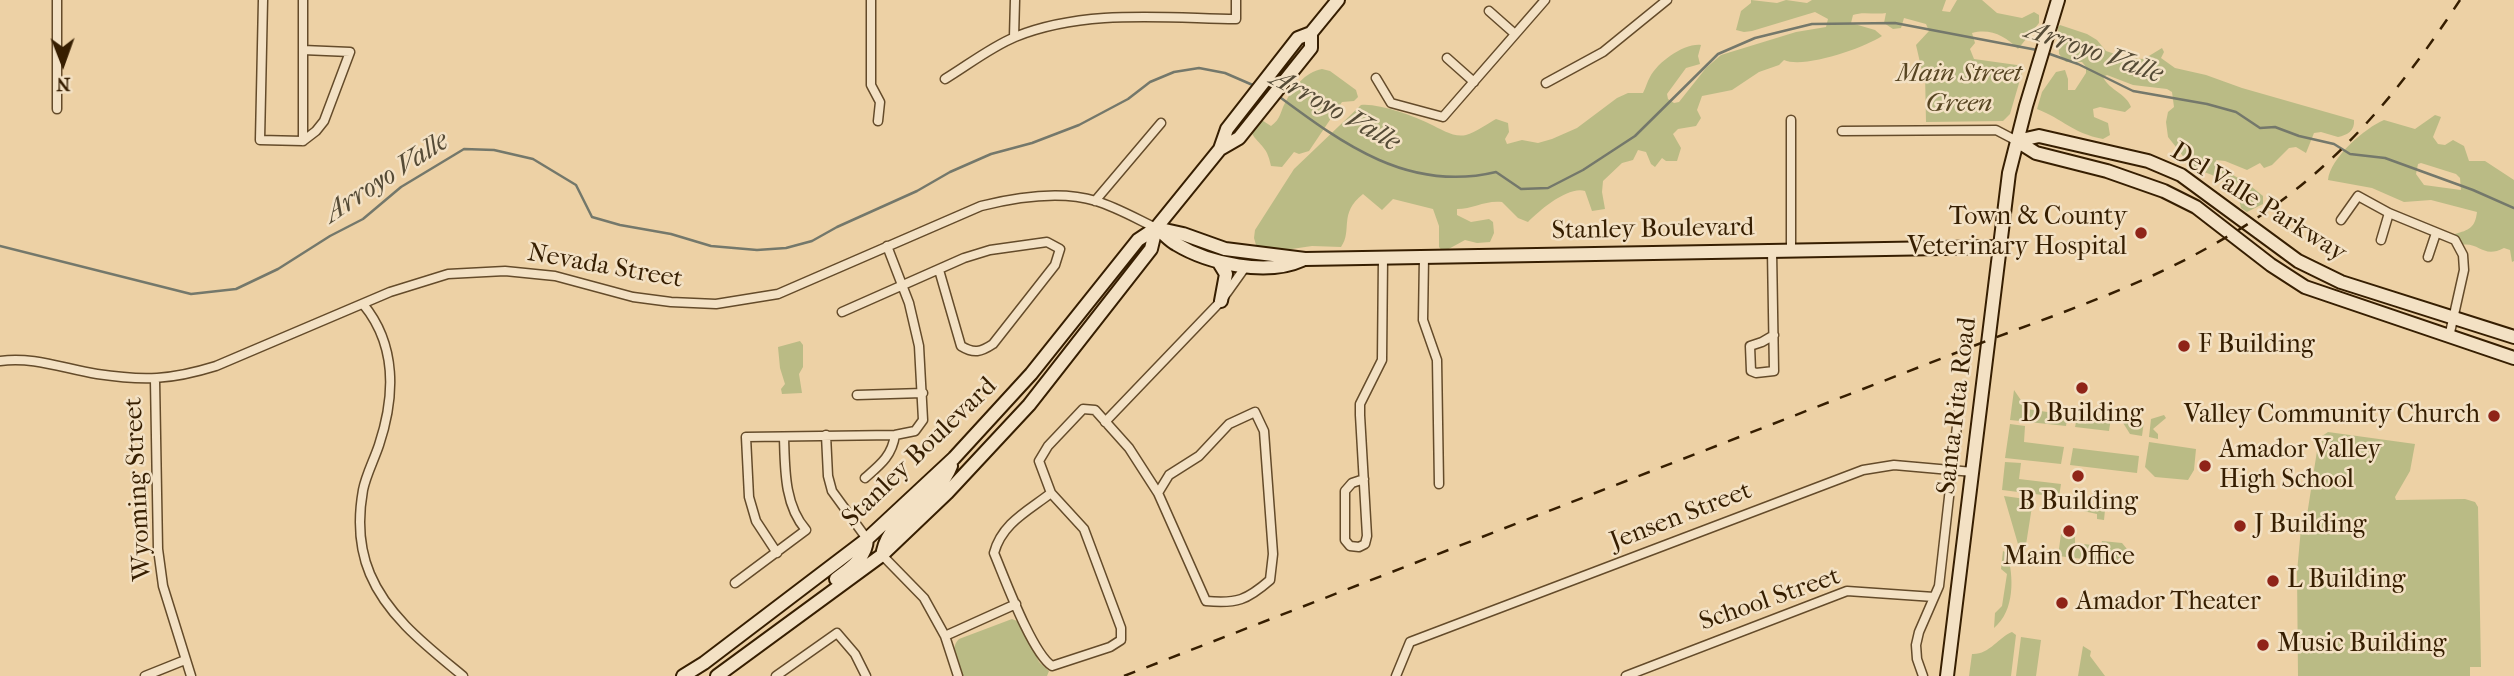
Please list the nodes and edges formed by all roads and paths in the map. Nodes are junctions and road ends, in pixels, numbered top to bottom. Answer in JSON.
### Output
{"nodes":[{"id":1,"x":57,"y":0,"type":"edge"},
{"id":2,"x":263,"y":0,"type":"edge"},
{"id":3,"x":303,"y":0,"type":"edge"},
{"id":4,"x":871,"y":0,"type":"edge"},
{"id":5,"x":1015,"y":0,"type":"edge"},
{"id":6,"x":1236,"y":0,"type":"edge"},
{"id":7,"x":1338,"y":0,"type":"edge"},
{"id":8,"x":1545,"y":0,"type":"edge"},
{"id":9,"x":1667,"y":0,"type":"edge"},
{"id":10,"x":2058,"y":0,"type":"edge"},
{"id":11,"x":1489,"y":11,"type":"dead end"},
{"id":12,"x":1311,"y":33,"type":"junction"},
{"id":13,"x":1515,"y":34,"type":"junction"},
{"id":14,"x":1014,"y":37,"type":"junction"},
{"id":15,"x":303,"y":50,"type":"junction"},
{"id":16,"x":1447,"y":58,"type":"dead end"},
{"id":17,"x":1376,"y":78,"type":"dead end"},
{"id":18,"x":945,"y":79,"type":"dead end"},
{"id":19,"x":1474,"y":82,"type":"junction"},
{"id":20,"x":1546,"y":83,"type":"dead end"},
{"id":21,"x":57,"y":109,"type":"dead end"},
{"id":22,"x":1791,"y":120,"type":"dead end"},
{"id":23,"x":878,"y":121,"type":"dead end"},
{"id":24,"x":1161,"y":123,"type":"dead end"},
{"id":25,"x":1842,"y":131,"type":"dead end"},
{"id":26,"x":303,"y":141,"type":"junction"},
{"id":27,"x":2017,"y":141,"type":"junction"},
{"id":28,"x":1220,"y":149,"type":"junction"},
{"id":29,"x":1095,"y":201,"type":"junction"},
{"id":30,"x":2389,"y":213,"type":"junction"},
{"id":31,"x":2341,"y":220,"type":"dead end"},
{"id":32,"x":1156,"y":228,"type":"junction"},
{"id":33,"x":2436,"y":233,"type":"junction"},
{"id":34,"x":2381,"y":240,"type":"dead end"},
{"id":35,"x":887,"y":246,"type":"junction"},
{"id":36,"x":2001,"y":247,"type":"junction"},
{"id":37,"x":1772,"y":251,"type":"junction"},
{"id":38,"x":1791,"y":251,"type":"junction"},
{"id":39,"x":1424,"y":257,"type":"junction"},
{"id":40,"x":2428,"y":257,"type":"dead end"},
{"id":41,"x":1383,"y":258,"type":"junction"},
{"id":42,"x":1306,"y":259,"type":"junction"},
{"id":43,"x":1218,"y":261,"type":"junction"},
{"id":44,"x":1246,"y":266,"type":"junction"},
{"id":45,"x":939,"y":270,"type":"junction"},
{"id":46,"x":902,"y":286,"type":"junction"},
{"id":47,"x":1221,"y":301,"type":"junction"},
{"id":48,"x":363,"y":304,"type":"junction"},
{"id":49,"x":842,"y":312,"type":"dead end"},
{"id":50,"x":2454,"y":317,"type":"junction"},
{"id":51,"x":2488,"y":329,"type":"junction"},
{"id":52,"x":1774,"y":335,"type":"junction"},
{"id":53,"x":2449,"y":337,"type":"junction"},
{"id":54,"x":2514,"y":337,"type":"edge"},
{"id":55,"x":2482,"y":348,"type":"junction"},
{"id":56,"x":2514,"y":358,"type":"edge"},
{"id":57,"x":0,"y":361,"type":"edge"},
{"id":58,"x":155,"y":380,"type":"junction"},
{"id":59,"x":923,"y":393,"type":"junction"},
{"id":60,"x":857,"y":395,"type":"dead end"},
{"id":61,"x":1959,"y":408,"type":"dead end"},
{"id":62,"x":1105,"y":422,"type":"junction"},
{"id":63,"x":826,"y":435,"type":"junction"},
{"id":64,"x":895,"y":435,"type":"junction"},
{"id":65,"x":783,"y":437,"type":"junction"},
{"id":66,"x":954,"y":458,"type":"junction"},
{"id":67,"x":1953,"y":470,"type":"junction"},
{"id":68,"x":1973,"y":472,"type":"junction"},
{"id":69,"x":865,"y":478,"type":"dead end"},
{"id":70,"x":1364,"y":479,"type":"junction"},
{"id":71,"x":1439,"y":484,"type":"dead end"},
{"id":72,"x":1051,"y":493,"type":"junction"},
{"id":73,"x":1158,"y":493,"type":"junction"},
{"id":74,"x":867,"y":539,"type":"junction"},
{"id":75,"x":777,"y":553,"type":"junction"},
{"id":76,"x":882,"y":555,"type":"junction"},
{"id":77,"x":735,"y":583,"type":"dead end"},
{"id":78,"x":1934,"y":597,"type":"junction"},
{"id":79,"x":1017,"y":604,"type":"junction"},
{"id":80,"x":785,"y":627,"type":"junction"},
{"id":81,"x":944,"y":636,"type":"junction"},
{"id":82,"x":185,"y":660,"type":"junction"},
{"id":83,"x":704,"y":663,"type":"junction"},
{"id":84,"x":145,"y":676,"type":"edge"},
{"id":85,"x":191,"y":676,"type":"edge"},
{"id":86,"x":463,"y":676,"type":"edge"},
{"id":87,"x":683,"y":676,"type":"edge"},
{"id":88,"x":715,"y":676,"type":"edge"},
{"id":89,"x":776,"y":676,"type":"edge"},
{"id":90,"x":866,"y":676,"type":"edge"},
{"id":91,"x":958,"y":676,"type":"edge"},
{"id":92,"x":1396,"y":676,"type":"edge"},
{"id":93,"x":1626,"y":676,"type":"edge"},
{"id":94,"x":1923,"y":676,"type":"edge"},
{"id":95,"x":1947,"y":676,"type":"edge"}],
"edges":[{"from":1,"to":21,"type":"street"},
{"from":2,"to":26,"type":"street"},
{"from":3,"to":15,"type":"street"},
{"from":4,"to":23,"type":"street"},
{"from":5,"to":14,"type":"street"},
{"from":6,"to":14,"type":"street"},
{"from":7,"to":12,"type":"main road"},
{"from":8,"to":13,"type":"street"},
{"from":9,"to":20,"type":"street"},
{"from":10,"to":27,"type":"main road","name":"Santa Rita Road"},
{"from":11,"to":13,"type":"street"},
{"from":12,"to":28,"type":"main road"},
{"from":12,"to":28,"type":"main road"},
{"from":13,"to":19,"type":"street"},
{"from":14,"to":18,"type":"street"},
{"from":15,"to":26,"type":"street"},
{"from":15,"to":26,"type":"street"},
{"from":16,"to":19,"type":"street"},
{"from":17,"to":19,"type":"street"},
{"from":22,"to":38,"type":"street"},
{"from":24,"to":29,"type":"street"},
{"from":25,"to":27,"type":"street"},
{"from":27,"to":36,"type":"main road","name":"Santa Rita Road"},
{"from":27,"to":50,"type":"main road","name":"Del Valle Parkway"},
{"from":27,"to":53,"type":"main road","name":"Del Valle Parkway"},
{"from":28,"to":32,"type":"main road"},
{"from":29,"to":32,"type":"street","name":"Nevada Street"},
{"from":29,"to":35,"type":"street","name":"Nevada Street"},
{"from":30,"to":31,"type":"street"},
{"from":30,"to":33,"type":"street"},
{"from":30,"to":34,"type":"street"},
{"from":32,"to":42,"type":"main road","name":"Stanley Boulevard"},
{"from":32,"to":43,"type":"main road","name":"Stanley Boulevard"},
{"from":32,"to":66,"type":"main road","name":"Stanley Boulevard"},
{"from":32,"to":76,"type":"main road","name":"Stanley Boulevard"},
{"from":33,"to":40,"type":"street"},
{"from":33,"to":50,"type":"street"},
{"from":35,"to":46,"type":"street"},
{"from":35,"to":48,"type":"street","name":"Nevada Street"},
{"from":36,"to":38,"type":"main road","name":"Stanley Boulevard"},
{"from":36,"to":68,"type":"main road","name":"Santa Rita Road"},
{"from":37,"to":38,"type":"main road","name":"Stanley Boulevard"},
{"from":37,"to":39,"type":"main road","name":"Stanley Boulevard"},
{"from":37,"to":52,"type":"street"},
{"from":39,"to":41,"type":"main road","name":"Stanley Boulevard"},
{"from":39,"to":71,"type":"street"},
{"from":41,"to":42,"type":"main road","name":"Stanley Boulevard"},
{"from":41,"to":70,"type":"street"},
{"from":42,"to":44,"type":"main road","name":"Stanley Boulevard"},
{"from":43,"to":44,"type":"main road","name":"Stanley Boulevard"},
{"from":43,"to":47,"type":"main road"},
{"from":44,"to":47,"type":"street"},
{"from":45,"to":45,"type":"street"},
{"from":45,"to":46,"type":"street"},
{"from":46,"to":49,"type":"street"},
{"from":46,"to":59,"type":"street"},
{"from":47,"to":62,"type":"street"},
{"from":48,"to":58,"type":"street","name":"Nevada Street"},
{"from":48,"to":86,"type":"street"},
{"from":50,"to":51,"type":"main road","name":"Del Valle Parkway"},
{"from":50,"to":53,"type":"street"},
{"from":51,"to":54,"type":"main road","name":"Del Valle Parkway"},
{"from":51,"to":55,"type":"street"},
{"from":52,"to":52,"type":"street"},
{"from":53,"to":55,"type":"main road","name":"Del Valle Parkway"},
{"from":55,"to":56,"type":"main road","name":"Del Valle Parkway"},
{"from":57,"to":58,"type":"street","name":"Nevada Street"},
{"from":58,"to":82,"type":"street","name":"Wyoming Street"},
{"from":59,"to":60,"type":"street"},
{"from":59,"to":64,"type":"street"},
{"from":61,"to":67,"type":"street","name":"Santa Rita Road"},
{"from":62,"to":72,"type":"street"},
{"from":62,"to":73,"type":"street"},
{"from":63,"to":64,"type":"street"},
{"from":63,"to":65,"type":"street"},
{"from":63,"to":74,"type":"street"},
{"from":64,"to":69,"type":"street"},
{"from":65,"to":75,"type":"street"},
{"from":65,"to":75,"type":"street"},
{"from":66,"to":74,"type":"main road","name":"Stanley Boulevard"},
{"from":66,"to":76,"type":"main road"},
{"from":67,"to":68,"type":"street","name":"Jensen Street"},
{"from":67,"to":78,"type":"street","name":"Santa Rita Road"},
{"from":67,"to":92,"type":"street","name":"Jensen Street"},
{"from":68,"to":95,"type":"main road","name":"Santa Rita Road"},
{"from":70,"to":70,"type":"street"},
{"from":72,"to":79,"type":"street"},
{"from":72,"to":79,"type":"street"},
{"from":73,"to":73,"type":"street"},
{"from":74,"to":80,"type":"main road"},
{"from":74,"to":83,"type":"main road","name":"Stanley Boulevard"},
{"from":75,"to":77,"type":"street"},
{"from":76,"to":80,"type":"main road","name":"Stanley Boulevard"},
{"from":76,"to":81,"type":"street"},
{"from":78,"to":93,"type":"street","name":"School Street"},
{"from":78,"to":94,"type":"street","name":"Santa Rita Road"},
{"from":79,"to":81,"type":"street"},
{"from":80,"to":88,"type":"main road","name":"Stanley Boulevard"},
{"from":81,"to":91,"type":"street"},
{"from":82,"to":84,"type":"street"},
{"from":82,"to":85,"type":"street","name":"Wyoming Street"},
{"from":83,"to":87,"type":"main road","name":"Stanley Boulevard"},
{"from":83,"to":88,"type":"main road"},
{"from":89,"to":90,"type":"street"}]}
